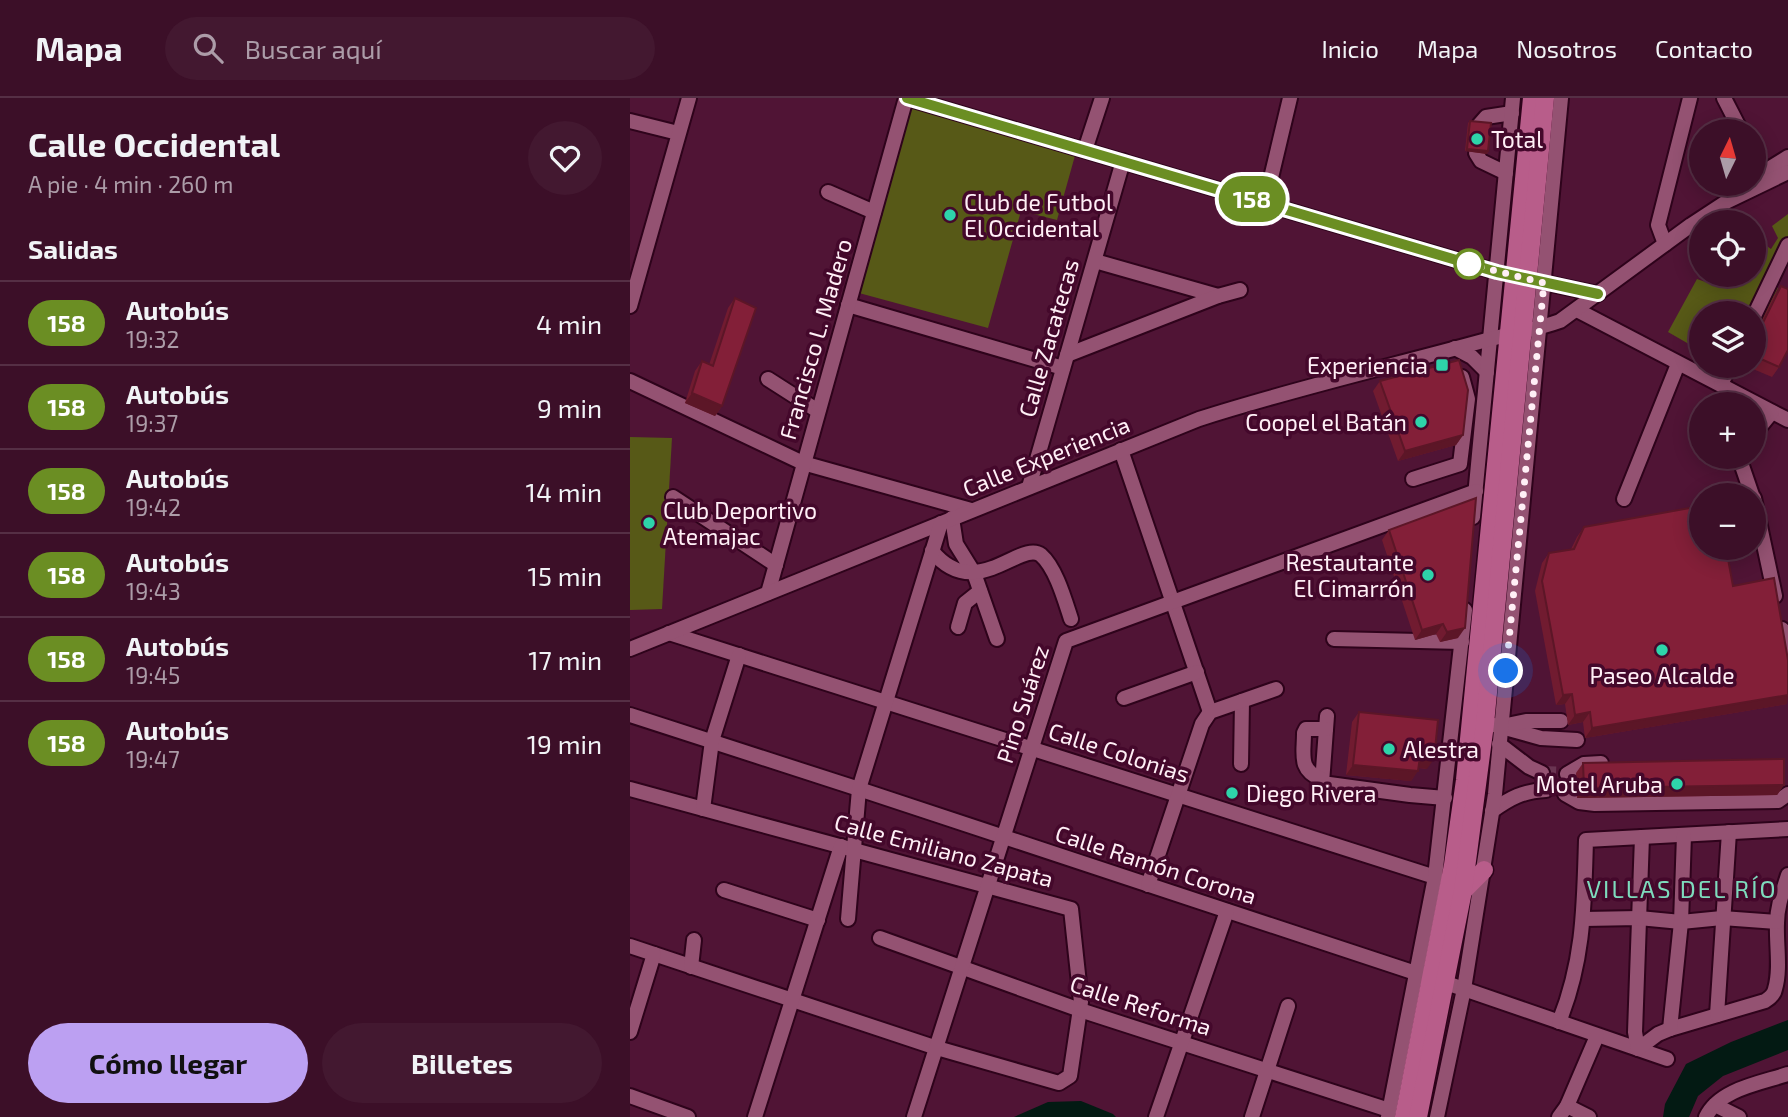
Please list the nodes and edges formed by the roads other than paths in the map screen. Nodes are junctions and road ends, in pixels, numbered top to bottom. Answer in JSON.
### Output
{"nodes":[{"id":1,"x":689,"y":98,"type":"edge"},
{"id":2,"x":907,"y":98,"type":"edge"},
{"id":3,"x":1102,"y":98,"type":"edge"},
{"id":4,"x":1290,"y":98,"type":"edge"},
{"id":5,"x":1532,"y":98,"type":"edge"},
{"id":6,"x":1545,"y":98,"type":"edge"},
{"id":7,"x":1561,"y":98,"type":"edge"},
{"id":8,"x":1690,"y":98,"type":"edge"},
{"id":9,"x":1724,"y":98,"type":"edge"},
{"id":10,"x":935,"y":102,"type":"edge"},
{"id":11,"x":1513,"y":106,"type":"edge"},
{"id":12,"x":1735,"y":119,"type":"edge"},
{"id":13,"x":630,"y":121,"type":"edge"},
{"id":14,"x":1479,"y":125,"type":"edge"},
{"id":15,"x":678,"y":133,"type":"junction"},
{"id":16,"x":1085,"y":150,"type":"junction"},
{"id":17,"x":1476,"y":152,"type":"edge"},
{"id":18,"x":1788,"y":157,"type":"edge"},
{"id":19,"x":1123,"y":161,"type":"junction"},
{"id":20,"x":1788,"y":172,"type":"edge"},
{"id":21,"x":1506,"y":173,"type":"junction"},
{"id":22,"x":1766,"y":174,"type":"edge"},
{"id":23,"x":1766,"y":177,"type":"edge"},
{"id":24,"x":828,"y":192,"type":"dead end"},
{"id":25,"x":1733,"y":196,"type":"edge"},
{"id":26,"x":1734,"y":196,"type":"edge"},
{"id":27,"x":1726,"y":202,"type":"junction"},
{"id":28,"x":1265,"y":203,"type":"junction"},
{"id":29,"x":874,"y":212,"type":"junction"},
{"id":30,"x":1665,"y":244,"type":"junction"},
{"id":31,"x":1788,"y":245,"type":"edge"},
{"id":32,"x":1095,"y":261,"type":"junction"},
{"id":33,"x":1497,"y":272,"type":"junction"},
{"id":34,"x":634,"y":273,"type":"edge"},
{"id":35,"x":1529,"y":279,"type":"junction"},
{"id":36,"x":1240,"y":290,"type":"dead end"},
{"id":37,"x":1598,"y":294,"type":"junction"},
{"id":38,"x":1218,"y":296,"type":"junction"},
{"id":39,"x":1761,"y":301,"type":"edge"},
{"id":40,"x":848,"y":305,"type":"junction"},
{"id":41,"x":630,"y":306,"type":"edge"},
{"id":42,"x":1577,"y":310,"type":"junction"},
{"id":43,"x":1524,"y":332,"type":"junction"},
{"id":44,"x":1490,"y":339,"type":"junction"},
{"id":45,"x":1455,"y":348,"type":"junction"},
{"id":46,"x":1065,"y":362,"type":"junction"},
{"id":47,"x":1678,"y":365,"type":"junction"},
{"id":48,"x":1460,"y":369,"type":"edge"},
{"id":49,"x":1487,"y":372,"type":"junction"},
{"id":50,"x":1724,"y":378,"type":"edge"},
{"id":51,"x":768,"y":379,"type":"dead end"},
{"id":52,"x":630,"y":381,"type":"edge"},
{"id":53,"x":1721,"y":384,"type":"junction"},
{"id":54,"x":1468,"y":399,"type":"junction"},
{"id":55,"x":1484,"y":400,"type":"junction"},
{"id":56,"x":818,"y":411,"type":"junction"},
{"id":57,"x":1772,"y":412,"type":"junction"},
{"id":58,"x":1766,"y":419,"type":"edge"},
{"id":59,"x":1788,"y":420,"type":"edge"},
{"id":60,"x":1121,"y":450,"type":"junction"},
{"id":61,"x":803,"y":463,"type":"junction"},
{"id":62,"x":1413,"y":479,"type":"dead end"},
{"id":63,"x":1028,"y":487,"type":"junction"},
{"id":64,"x":1476,"y":491,"type":"junction"},
{"id":65,"x":673,"y":496,"type":"dead end"},
{"id":66,"x":1624,"y":499,"type":"dead end"},
{"id":67,"x":971,"y":510,"type":"junction"},
{"id":68,"x":947,"y":520,"type":"junction"},
{"id":69,"x":1472,"y":533,"type":"edge"},
{"id":70,"x":932,"y":551,"type":"junction"},
{"id":71,"x":1766,"y":555,"type":"edge"},
{"id":72,"x":776,"y":565,"type":"junction"},
{"id":73,"x":974,"y":573,"type":"junction"},
{"id":74,"x":1486,"y":577,"type":"junction"},
{"id":75,"x":980,"y":591,"type":"junction"},
{"id":76,"x":768,"y":593,"type":"junction"},
{"id":77,"x":1467,"y":596,"type":"joint"},
{"id":78,"x":1172,"y":602,"type":"junction"},
{"id":79,"x":1071,"y":619,"type":"dead end"},
{"id":80,"x":957,"y":627,"type":"dead end"},
{"id":81,"x":669,"y":633,"type":"junction"},
{"id":82,"x":997,"y":639,"type":"dead end"},
{"id":83,"x":1334,"y":639,"type":"dead end"},
{"id":84,"x":1462,"y":642,"type":"junction"},
{"id":85,"x":630,"y":649,"type":"edge"},
{"id":86,"x":739,"y":654,"type":"junction"},
{"id":87,"x":1788,"y":658,"type":"edge"},
{"id":88,"x":1196,"y":672,"type":"junction"},
{"id":89,"x":1276,"y":690,"type":"dead end"},
{"id":90,"x":1124,"y":698,"type":"dead end"},
{"id":91,"x":1242,"y":701,"type":"junction"},
{"id":92,"x":886,"y":702,"type":"junction"},
{"id":93,"x":1210,"y":712,"type":"junction"},
{"id":94,"x":630,"y":715,"type":"edge"},
{"id":95,"x":1561,"y":720,"type":"dead end"},
{"id":96,"x":1478,"y":724,"type":"junction"},
{"id":97,"x":1577,"y":740,"type":"dead end"},
{"id":98,"x":712,"y":741,"type":"junction"},
{"id":99,"x":1499,"y":744,"type":"junction"},
{"id":100,"x":1032,"y":748,"type":"junction"},
{"id":101,"x":1611,"y":763,"type":"edge"},
{"id":102,"x":1241,"y":764,"type":"dead end"},
{"id":103,"x":1542,"y":773,"type":"tunnel mouth"},
{"id":104,"x":1567,"y":774,"type":"tunnel mouth"},
{"id":105,"x":1321,"y":779,"type":"junction"},
{"id":106,"x":630,"y":789,"type":"edge"},
{"id":107,"x":859,"y":789,"type":"junction"},
{"id":108,"x":1546,"y":790,"type":"tunnel mouth"},
{"id":109,"x":1565,"y":794,"type":"dead end"},
{"id":110,"x":1788,"y":794,"type":"edge"},
{"id":111,"x":1178,"y":795,"type":"junction"},
{"id":112,"x":1445,"y":798,"type":"junction"},
{"id":113,"x":703,"y":809,"type":"junction"},
{"id":114,"x":1492,"y":811,"type":"junction"},
{"id":115,"x":1788,"y":829,"type":"edge"},
{"id":116,"x":1729,"y":832,"type":"junction"},
{"id":117,"x":1684,"y":835,"type":"junction"},
{"id":118,"x":1003,"y":837,"type":"junction"},
{"id":119,"x":1642,"y":837,"type":"junction"},
{"id":120,"x":847,"y":847,"type":"junction"},
{"id":121,"x":1484,"y":870,"type":"junction"},
{"id":122,"x":1788,"y":875,"type":"edge"},
{"id":123,"x":1435,"y":877,"type":"junction"},
{"id":124,"x":988,"y":885,"type":"junction"},
{"id":125,"x":1149,"y":885,"type":"junction"},
{"id":126,"x":724,"y":890,"type":"dead end"},
{"id":127,"x":1463,"y":891,"type":"junction"},
{"id":128,"x":1227,"y":911,"type":"junction"},
{"id":129,"x":1639,"y":918,"type":"junction"},
{"id":130,"x":1722,"y":918,"type":"junction"},
{"id":131,"x":848,"y":919,"type":"dead end"},
{"id":132,"x":1584,"y":919,"type":"junction"},
{"id":133,"x":818,"y":920,"type":"junction"},
{"id":134,"x":1681,"y":922,"type":"junction"},
{"id":135,"x":1777,"y":922,"type":"junction"},
{"id":136,"x":880,"y":938,"type":"dead end"},
{"id":137,"x":694,"y":940,"type":"dead end"},
{"id":138,"x":630,"y":946,"type":"edge"},
{"id":139,"x":654,"y":954,"type":"junction"},
{"id":140,"x":691,"y":967,"type":"junction"},
{"id":141,"x":962,"y":967,"type":"junction"},
{"id":142,"x":1432,"y":979,"type":"junction"},
{"id":143,"x":1464,"y":989,"type":"junction"},
{"id":144,"x":792,"y":1000,"type":"junction"},
{"id":145,"x":1288,"y":1006,"type":"dead end"},
{"id":146,"x":1080,"y":1010,"type":"junction"},
{"id":147,"x":1717,"y":1015,"type":"junction"},
{"id":148,"x":1559,"y":1022,"type":"junction"},
{"id":149,"x":1670,"y":1028,"type":"junction"},
{"id":150,"x":630,"y":1032,"type":"edge"},
{"id":151,"x":1597,"y":1036,"type":"junction"},
{"id":152,"x":1182,"y":1042,"type":"junction"},
{"id":153,"x":936,"y":1048,"type":"junction"},
{"id":154,"x":1638,"y":1049,"type":"junction"},
{"id":155,"x":1667,"y":1059,"type":"dead end"},
{"id":156,"x":1267,"y":1070,"type":"junction"},
{"id":157,"x":1788,"y":1074,"type":"edge"},
{"id":158,"x":630,"y":1096,"type":"edge"},
{"id":159,"x":1715,"y":1105,"type":"junction"},
{"id":160,"x":1563,"y":1112,"type":"edge"},
{"id":161,"x":1394,"y":1115,"type":"edge"},
{"id":162,"x":688,"y":1117,"type":"edge"},
{"id":163,"x":755,"y":1117,"type":"edge"},
{"id":164,"x":914,"y":1117,"type":"edge"},
{"id":165,"x":1156,"y":1117,"type":"edge"},
{"id":166,"x":1252,"y":1117,"type":"edge"},
{"id":167,"x":1418,"y":1117,"type":"edge"},
{"id":168,"x":1437,"y":1117,"type":"edge"},
{"id":169,"x":1589,"y":1117,"type":"edge"},
{"id":170,"x":1706,"y":1117,"type":"edge"},
{"id":171,"x":1739,"y":1117,"type":"edge"}],
"edges":[{"from":1,"to":15,"type":"street"},
{"from":2,"to":10,"type":"street"},
{"from":2,"to":29,"type":"street","name":"Francisco L. Madero"},
{"from":3,"to":16,"type":"street"},
{"from":4,"to":28,"type":"street"},
{"from":5,"to":35,"type":"main road"},
{"from":6,"to":35,"type":"main road"},
{"from":7,"to":35,"type":"street"},
{"from":8,"to":30,"type":"street"},
{"from":9,"to":12,"type":"street"},
{"from":10,"to":16,"type":"street"},
{"from":11,"to":14,"type":"street"},
{"from":11,"to":21,"type":"street"},
{"from":13,"to":15,"type":"street"},
{"from":15,"to":34,"type":"street"},
{"from":16,"to":19,"type":"street"},
{"from":17,"to":21,"type":"street"},
{"from":18,"to":22,"type":"street"},
{"from":19,"to":28,"type":"street"},
{"from":19,"to":32,"type":"street","name":"Calle Zacatecas"},
{"from":20,"to":23,"type":"street"},
{"from":21,"to":33,"type":"street"},
{"from":24,"to":29,"type":"street"},
{"from":25,"to":27,"type":"street"},
{"from":26,"to":27,"type":"street"},
{"from":27,"to":30,"type":"street","name":"Calle Experiencia"},
{"from":28,"to":33,"type":"street"},
{"from":29,"to":40,"type":"street","name":"Francisco L. Madero"},
{"from":30,"to":37,"type":"street","name":"Calle Experiencia"},
{"from":31,"to":39,"type":"street"},
{"from":32,"to":38,"type":"street"},
{"from":32,"to":46,"type":"street","name":"Calle Zacatecas"},
{"from":33,"to":35,"type":"street"},
{"from":33,"to":44,"type":"street"},
{"from":34,"to":41,"type":"street"},
{"from":35,"to":37,"type":"street"},
{"from":35,"to":43,"type":"main road"},
{"from":36,"to":38,"type":"street"},
{"from":37,"to":42,"type":"street","name":"Calle Experiencia"},
{"from":38,"to":46,"type":"street"},
{"from":40,"to":46,"type":"street"},
{"from":40,"to":56,"type":"street","name":"Francisco L. Madero"},
{"from":42,"to":43,"type":"street","name":"Calle Experiencia"},
{"from":42,"to":47,"type":"street"},
{"from":43,"to":44,"type":"street","name":"Calle Experiencia"},
{"from":43,"to":74,"type":"main road"},
{"from":43,"to":96,"type":"main road"},
{"from":44,"to":45,"type":"street","name":"Calle Experiencia"},
{"from":44,"to":49,"type":"street"},
{"from":45,"to":49,"type":"street"},
{"from":45,"to":60,"type":"street","name":"Calle Experiencia"},
{"from":46,"to":63,"type":"street","name":"Calle Zacatecas"},
{"from":47,"to":53,"type":"street"},
{"from":47,"to":66,"type":"street"},
{"from":48,"to":54,"type":"street"},
{"from":49,"to":55,"type":"street"},
{"from":50,"to":53,"type":"street"},
{"from":51,"to":56,"type":"street"},
{"from":52,"to":61,"type":"street"},
{"from":53,"to":57,"type":"street"},
{"from":54,"to":55,"type":"street"},
{"from":54,"to":62,"type":"street"},
{"from":55,"to":64,"type":"street"},
{"from":56,"to":61,"type":"street","name":"Francisco L. Madero"},
{"from":57,"to":58,"type":"street"},
{"from":57,"to":59,"type":"street"},
{"from":60,"to":63,"type":"street","name":"Calle Experiencia"},
{"from":60,"to":78,"type":"street"},
{"from":61,"to":67,"type":"street"},
{"from":61,"to":72,"type":"street","name":"Francisco L. Madero"},
{"from":63,"to":67,"type":"street","name":"Calle Experiencia"},
{"from":64,"to":69,"type":"street"},
{"from":64,"to":78,"type":"street","name":"Pino Suárez"},
{"from":65,"to":72,"type":"street"},
{"from":67,"to":68,"type":"street","name":"Calle Experiencia"},
{"from":68,"to":70,"type":"street"},
{"from":68,"to":73,"type":"street"},
{"from":68,"to":76,"type":"street","name":"Calle Experiencia"},
{"from":70,"to":73,"type":"street"},
{"from":70,"to":92,"type":"street"},
{"from":71,"to":87,"type":"street"},
{"from":72,"to":76,"type":"street","name":"Francisco L. Madero"},
{"from":73,"to":75,"type":"street"},
{"from":73,"to":79,"type":"street"},
{"from":74,"to":77,"type":"main road"},
{"from":74,"to":96,"type":"main road"},
{"from":75,"to":80,"type":"street"},
{"from":75,"to":82,"type":"street"},
{"from":76,"to":81,"type":"street","name":"Calle Experiencia"},
{"from":77,"to":84,"type":"street"},
{"from":78,"to":88,"type":"street"},
{"from":78,"to":100,"type":"street","name":"Pino Suárez"},
{"from":81,"to":85,"type":"street","name":"Calle Experiencia"},
{"from":81,"to":86,"type":"street","name":"Calle Colonias"},
{"from":83,"to":84,"type":"street"},
{"from":84,"to":96,"type":"street"},
{"from":86,"to":92,"type":"street","name":"Calle Colonias"},
{"from":86,"to":98,"type":"street"},
{"from":88,"to":90,"type":"street"},
{"from":88,"to":93,"type":"street"},
{"from":89,"to":91,"type":"street"},
{"from":91,"to":93,"type":"street"},
{"from":91,"to":102,"type":"street"},
{"from":92,"to":100,"type":"street","name":"Calle Colonias"},
{"from":92,"to":107,"type":"street"},
{"from":93,"to":111,"type":"street"},
{"from":94,"to":98,"type":"street","name":"Calle Ramón Corona"},
{"from":95,"to":96,"type":"street"},
{"from":96,"to":97,"type":"street"},
{"from":96,"to":99,"type":"street"},
{"from":96,"to":112,"type":"street"},
{"from":96,"to":127,"type":"main road"},
{"from":96,"to":142,"type":"main road"},
{"from":98,"to":107,"type":"street","name":"Calle Ramón Corona"},
{"from":98,"to":113,"type":"street"},
{"from":99,"to":103,"type":"street"},
{"from":99,"to":114,"type":"street"},
{"from":100,"to":111,"type":"street","name":"Calle Colonias"},
{"from":100,"to":118,"type":"street","name":"Pino Suárez"},
{"from":101,"to":104,"type":"street"},
{"from":105,"to":105,"type":"street"},
{"from":105,"to":112,"type":"street"},
{"from":106,"to":113,"type":"street","name":"Calle Emiliano Zapata"},
{"from":107,"to":118,"type":"street","name":"Calle Ramón Corona"},
{"from":107,"to":120,"type":"street"},
{"from":108,"to":114,"type":"street"},
{"from":109,"to":110,"type":"street"},
{"from":111,"to":123,"type":"street","name":"Calle Colonias"},
{"from":111,"to":125,"type":"street"},
{"from":112,"to":123,"type":"street"},
{"from":113,"to":120,"type":"street","name":"Calle Emiliano Zapata"},
{"from":114,"to":121,"type":"street"},
{"from":115,"to":116,"type":"street"},
{"from":116,"to":117,"type":"street"},
{"from":116,"to":130,"type":"street"},
{"from":117,"to":119,"type":"street"},
{"from":117,"to":134,"type":"street"},
{"from":118,"to":124,"type":"street","name":"Pino Suárez"},
{"from":118,"to":125,"type":"street","name":"Calle Ramón Corona"},
{"from":119,"to":129,"type":"street"},
{"from":119,"to":132,"type":"street"},
{"from":120,"to":124,"type":"street","name":"Calle Emiliano Zapata"},
{"from":120,"to":131,"type":"street"},
{"from":120,"to":133,"type":"street"},
{"from":121,"to":127,"type":"main road"},
{"from":121,"to":143,"type":"street"},
{"from":122,"to":135,"type":"street"},
{"from":123,"to":142,"type":"street"},
{"from":124,"to":141,"type":"street","name":"Pino Suárez"},
{"from":124,"to":146,"type":"street","name":"Calle Emiliano Zapata"},
{"from":125,"to":128,"type":"street","name":"Calle Ramón Corona"},
{"from":126,"to":133,"type":"street"},
{"from":127,"to":142,"type":"main road"},
{"from":128,"to":142,"type":"street","name":"Calle Ramón Corona"},
{"from":128,"to":152,"type":"street"},
{"from":129,"to":132,"type":"street"},
{"from":129,"to":134,"type":"street"},
{"from":129,"to":154,"type":"street"},
{"from":130,"to":134,"type":"street"},
{"from":130,"to":135,"type":"street"},
{"from":130,"to":147,"type":"street"},
{"from":132,"to":148,"type":"street"},
{"from":133,"to":144,"type":"street"},
{"from":134,"to":149,"type":"street"},
{"from":135,"to":147,"type":"street"},
{"from":136,"to":141,"type":"street","name":"Calle Reforma"},
{"from":137,"to":140,"type":"street"},
{"from":138,"to":139,"type":"street"},
{"from":139,"to":140,"type":"street"},
{"from":139,"to":150,"type":"street"},
{"from":140,"to":144,"type":"street"},
{"from":141,"to":146,"type":"street","name":"Calle Reforma"},
{"from":141,"to":153,"type":"street","name":"Pino Suárez"},
{"from":142,"to":143,"type":"street","name":"Calle Ramón Corona"},
{"from":142,"to":161,"type":"main road"},
{"from":142,"to":167,"type":"main road"},
{"from":143,"to":148,"type":"street","name":"Calle Ramón Corona"},
{"from":143,"to":168,"type":"street"},
{"from":144,"to":153,"type":"street"},
{"from":144,"to":163,"type":"street"},
{"from":145,"to":156,"type":"street"},
{"from":146,"to":152,"type":"street","name":"Calle Reforma"},
{"from":146,"to":153,"type":"street","name":"Calle Emiliano Zapata"},
{"from":147,"to":149,"type":"street"},
{"from":148,"to":151,"type":"street","name":"Calle Ramón Corona"},
{"from":149,"to":154,"type":"street"},
{"from":151,"to":154,"type":"street","name":"Calle Ramón Corona"},
{"from":151,"to":160,"type":"street"},
{"from":152,"to":156,"type":"street","name":"Calle Reforma"},
{"from":152,"to":165,"type":"street"},
{"from":153,"to":164,"type":"street","name":"Pino Suárez"},
{"from":154,"to":155,"type":"street","name":"Calle Ramón Corona"},
{"from":156,"to":161,"type":"street","name":"Calle Reforma"},
{"from":156,"to":166,"type":"street"},
{"from":157,"to":159,"type":"street"},
{"from":158,"to":162,"type":"street"},
{"from":159,"to":170,"type":"street"},
{"from":159,"to":171,"type":"street"},
{"from":160,"to":169,"type":"street"}]}
